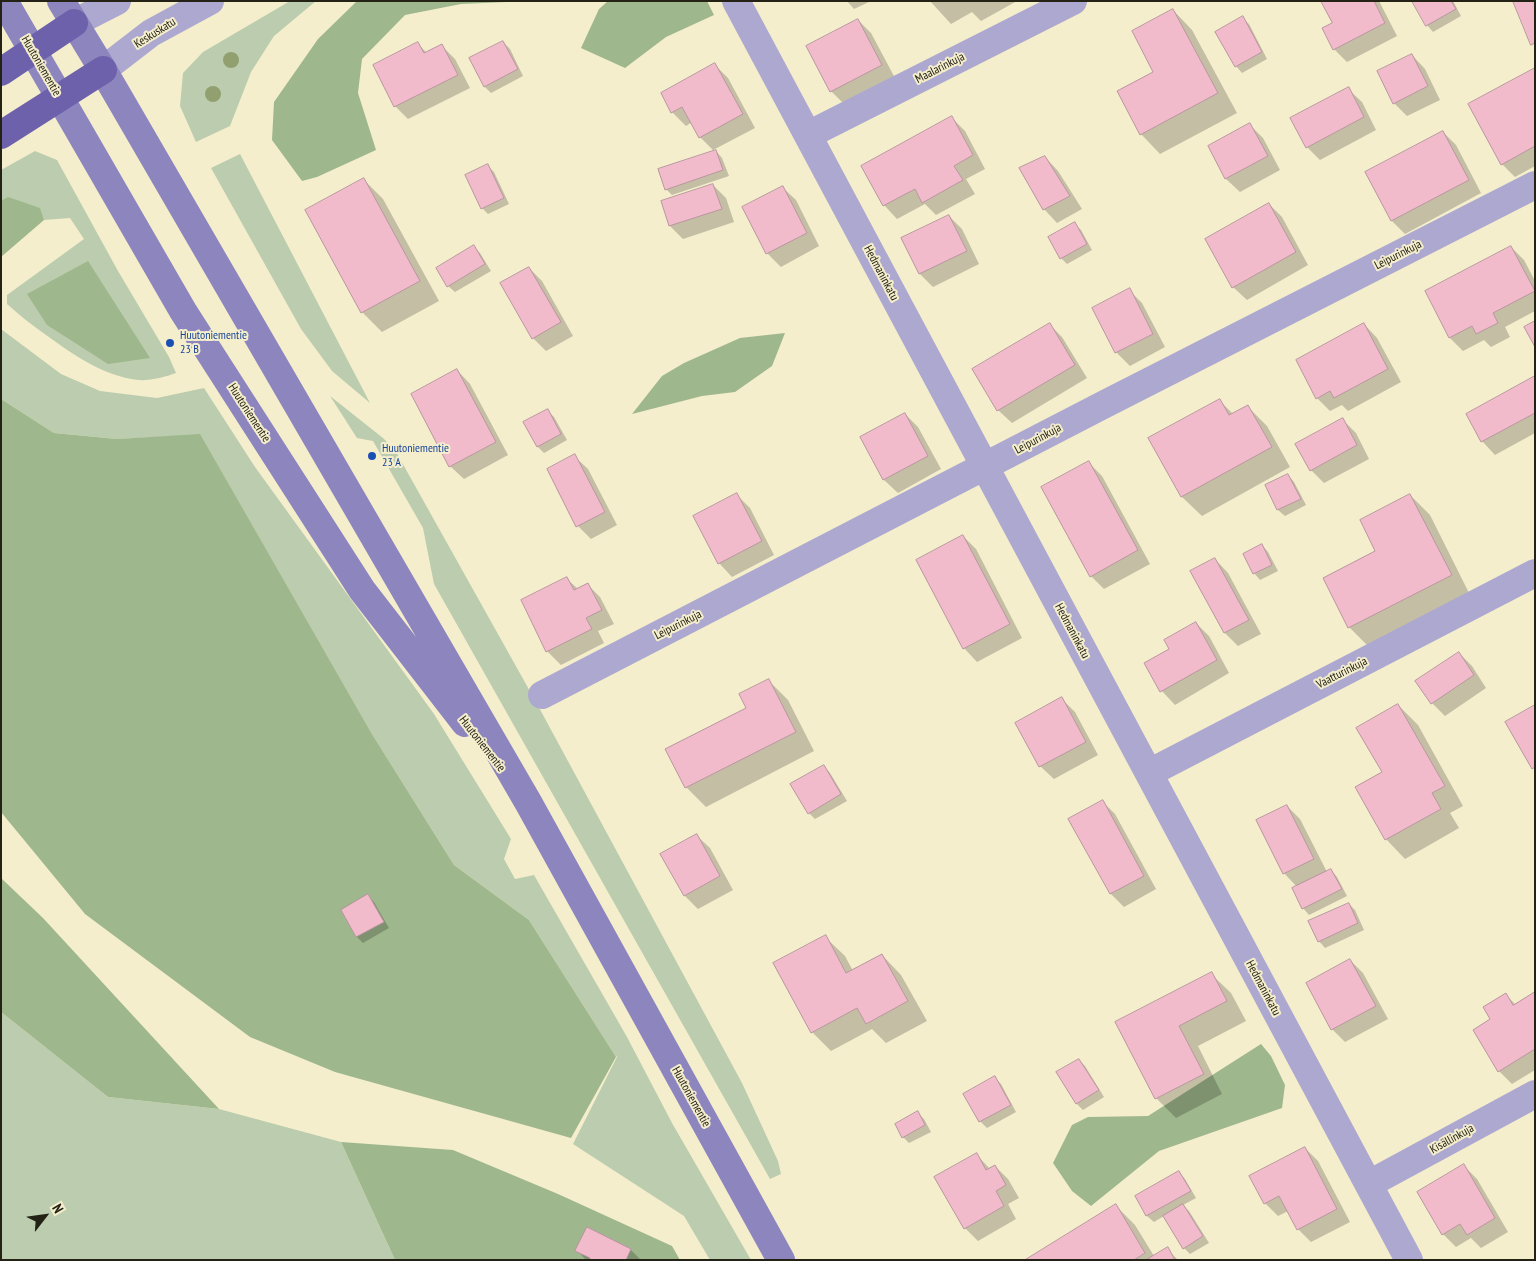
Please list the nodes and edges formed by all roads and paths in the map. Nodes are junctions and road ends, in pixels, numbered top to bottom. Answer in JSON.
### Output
{"nodes":[{"id":1,"x":4,"y":1,"type":"edge"},
{"id":2,"x":118,"y":1,"type":"edge"},
{"id":3,"x":210,"y":1,"type":"edge"},
{"id":4,"x":736,"y":1,"type":"edge"},
{"id":5,"x":1073,"y":1,"type":"edge"},
{"id":6,"x":67,"y":12,"type":"edge"},
{"id":7,"x":32,"y":50,"type":"junction"},
{"id":8,"x":103,"y":70,"type":"junction"},
{"id":9,"x":1,"y":72,"type":"edge"},
{"id":10,"x":59,"y":98,"type":"junction"},
{"id":11,"x":1,"y":135,"type":"edge"},
{"id":12,"x":808,"y":135,"type":"junction"},
{"id":13,"x":1535,"y":185,"type":"edge"},
{"id":14,"x":985,"y":467,"type":"junction"},
{"id":15,"x":1535,"y":573,"type":"edge"},
{"id":16,"x":542,"y":695,"type":"dead end"},
{"id":17,"x":1149,"y":773,"type":"junction"},
{"id":18,"x":528,"y":802,"type":"junction"},
{"id":19,"x":1535,"y":1094,"type":"edge"},
{"id":20,"x":1369,"y":1184,"type":"junction"},
{"id":21,"x":781,"y":1260,"type":"edge"},
{"id":22,"x":1409,"y":1260,"type":"edge"}],
"edges":[{"from":1,"to":7,"type":"main road","name":"Huutoniementie"},
{"from":2,"to":6,"type":"street"},
{"from":3,"to":8,"type":"street","name":"Keskuskatu"},
{"from":4,"to":12,"type":"street","name":"Hedmaninkatu"},
{"from":5,"to":12,"type":"street","name":"Maalarinkuja"},
{"from":6,"to":7,"type":"highway"},
{"from":6,"to":8,"type":"main road","name":"Huutoniementie"},
{"from":7,"to":9,"type":"highway"},
{"from":7,"to":10,"type":"main road","name":"Huutoniementie"},
{"from":8,"to":10,"type":"highway"},
{"from":8,"to":18,"type":"main road","name":"Huutoniementie"},
{"from":10,"to":11,"type":"highway"},
{"from":10,"to":18,"type":"main road","name":"Huutoniementie"},
{"from":12,"to":14,"type":"street","name":"Hedmaninkatu"},
{"from":13,"to":14,"type":"street","name":"Leipurinkuja"},
{"from":14,"to":16,"type":"street","name":"Leipurinkuja"},
{"from":14,"to":17,"type":"street","name":"Hedmaninkatu"},
{"from":15,"to":17,"type":"street","name":"Vaatturinkuja"},
{"from":17,"to":20,"type":"street","name":"Hedmaninkatu"},
{"from":18,"to":21,"type":"main road","name":"Huutoniementie"},
{"from":19,"to":20,"type":"street","name":"Kisällinkuja"},
{"from":20,"to":22,"type":"street","name":"Hedmaninkatu"}]}
